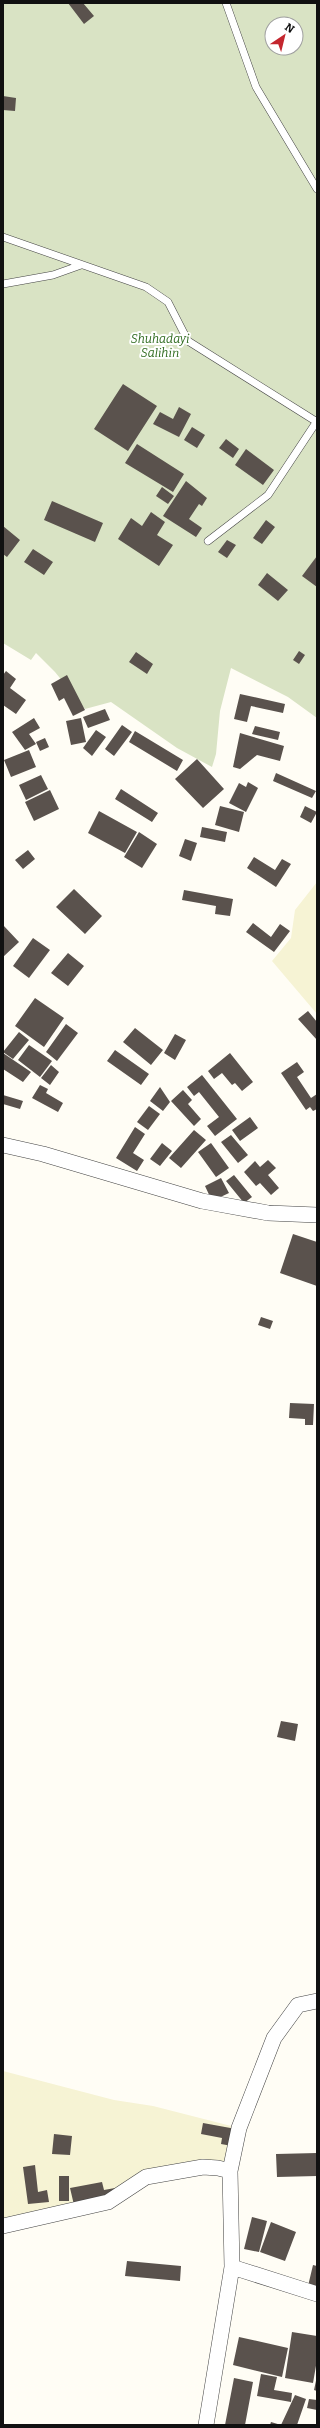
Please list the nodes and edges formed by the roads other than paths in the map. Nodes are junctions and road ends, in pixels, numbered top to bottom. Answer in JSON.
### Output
{"nodes":[{"id":1,"x":226,"y":3,"type":"edge"},
{"id":2,"x":317,"y":189,"type":"edge"},
{"id":3,"x":3,"y":237,"type":"edge"},
{"id":4,"x":81,"y":265,"type":"junction"},
{"id":5,"x":3,"y":284,"type":"edge"},
{"id":6,"x":317,"y":421,"type":"edge"},
{"id":7,"x":208,"y":541,"type":"dead end"},
{"id":8,"x":3,"y":1145,"type":"edge"},
{"id":9,"x":317,"y":1215,"type":"edge"},
{"id":10,"x":317,"y":2001,"type":"edge"},
{"id":11,"x":230,"y":2171,"type":"junction"},
{"id":12,"x":3,"y":2226,"type":"edge"},
{"id":13,"x":232,"y":2267,"type":"junction"},
{"id":14,"x":317,"y":2294,"type":"edge"},
{"id":15,"x":206,"y":2425,"type":"edge"}],
"edges":[{"from":1,"to":2,"type":"lane"},
{"from":3,"to":4,"type":"lane"},
{"from":4,"to":5,"type":"lane"},
{"from":4,"to":6,"type":"lane"},
{"from":6,"to":7,"type":"lane"},
{"from":8,"to":9,"type":"street"},
{"from":10,"to":11,"type":"street"},
{"from":11,"to":12,"type":"street"},
{"from":11,"to":13,"type":"street"},
{"from":13,"to":14,"type":"street"},
{"from":13,"to":15,"type":"street"}]}
